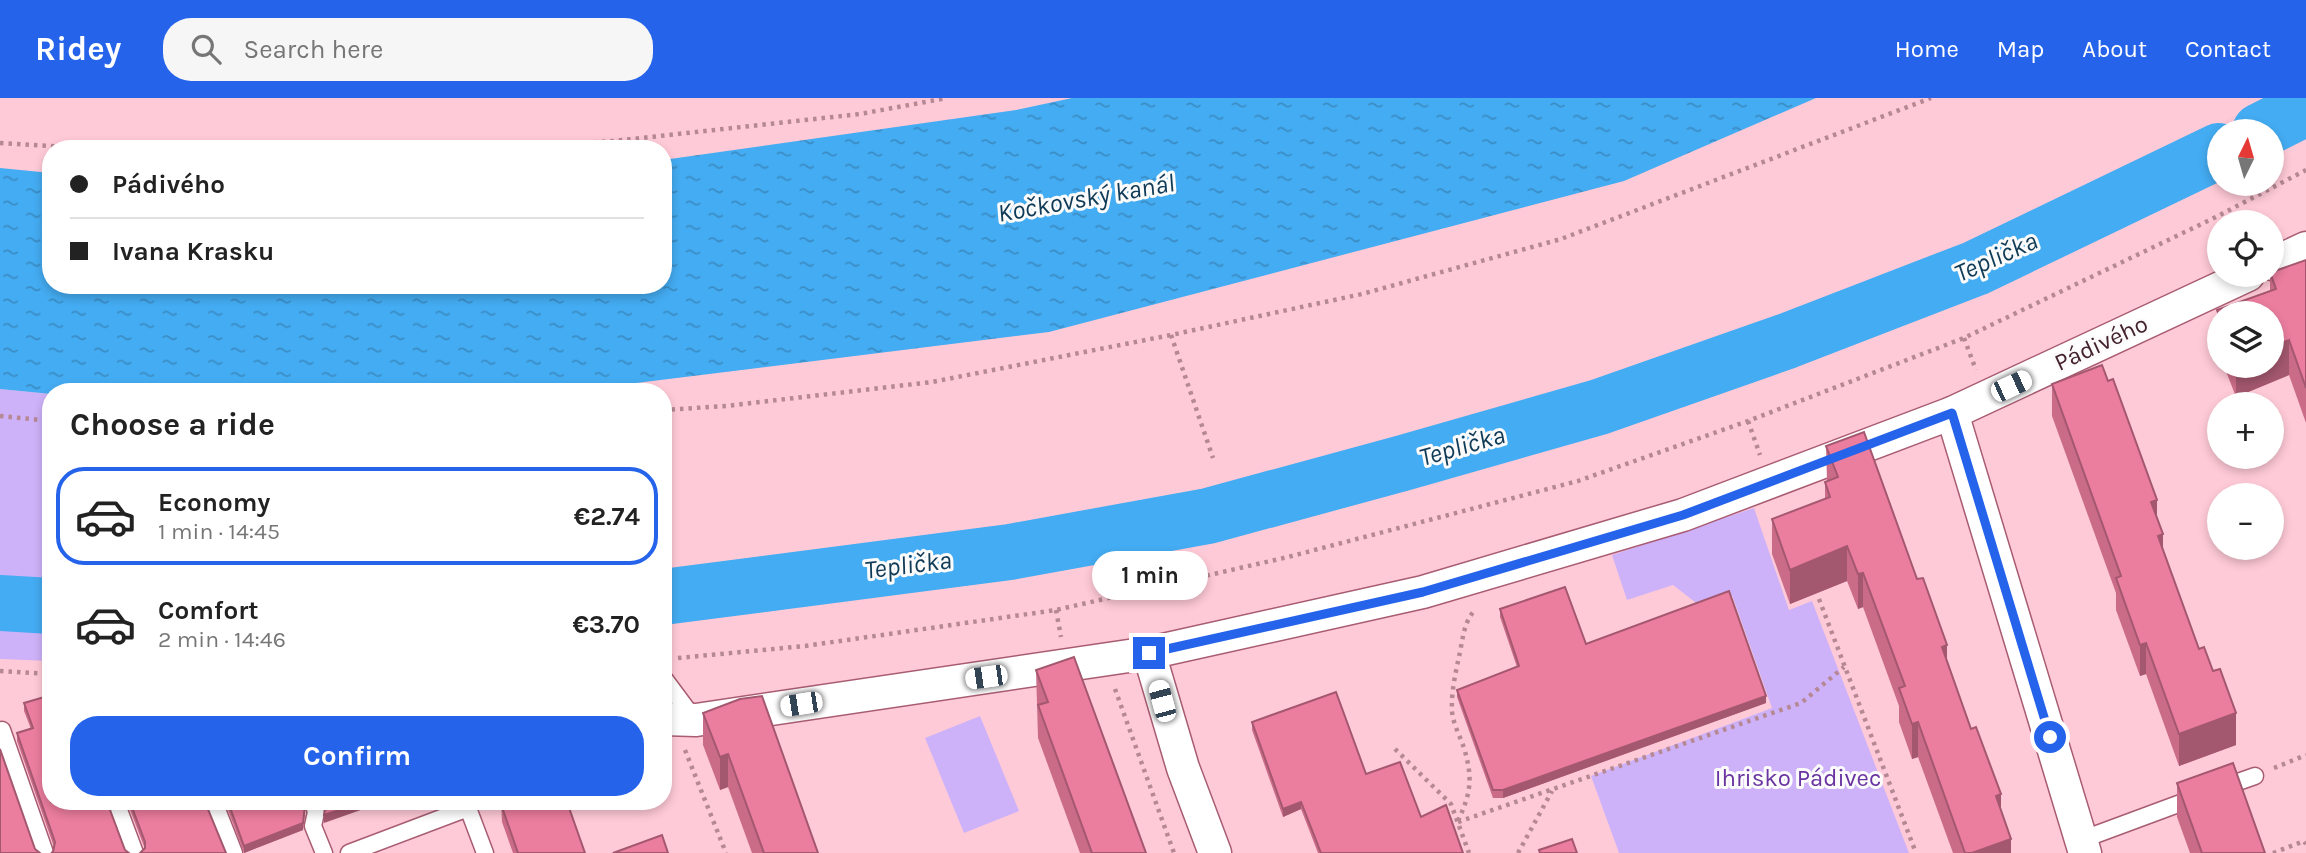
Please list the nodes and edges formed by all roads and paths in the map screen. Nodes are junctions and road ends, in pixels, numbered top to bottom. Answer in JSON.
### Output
{"nodes":[{"id":1,"x":947,"y":98,"type":"edge"},
{"id":2,"x":1931,"y":98,"type":"edge"},
{"id":3,"x":623,"y":140,"type":"edge"},
{"id":4,"x":0,"y":143,"type":"edge"},
{"id":5,"x":42,"y":145,"type":"edge"},
{"id":6,"x":2306,"y":170,"type":"edge"},
{"id":7,"x":2306,"y":247,"type":"edge"},
{"id":8,"x":2284,"y":258,"type":"edge"},
{"id":9,"x":2222,"y":287,"type":"edge"},
{"id":10,"x":1171,"y":335,"type":"junction"},
{"id":11,"x":1964,"y":338,"type":"junction"},
{"id":12,"x":1976,"y":372,"type":"dead end"},
{"id":13,"x":672,"y":409,"type":"edge"},
{"id":14,"x":1952,"y":413,"type":"junction"},
{"id":15,"x":0,"y":416,"type":"edge"},
{"id":16,"x":42,"y":420,"type":"edge"},
{"id":17,"x":1213,"y":458,"type":"dead end"},
{"id":18,"x":1819,"y":599,"type":"dead end"},
{"id":19,"x":1480,"y":608,"type":"dead end"},
{"id":20,"x":1149,"y":653,"type":"junction"},
{"id":21,"x":676,"y":659,"type":"dead end"},
{"id":22,"x":1844,"y":667,"type":"junction"},
{"id":23,"x":0,"y":671,"type":"edge"},
{"id":24,"x":42,"y":673,"type":"edge"},
{"id":25,"x":1112,"y":680,"type":"dead end"},
{"id":26,"x":672,"y":703,"type":"edge"},
{"id":27,"x":680,"y":726,"type":"edge"},
{"id":28,"x":2,"y":730,"type":"dead end"},
{"id":29,"x":1395,"y":749,"type":"dead end"},
{"id":30,"x":2306,"y":755,"type":"edge"},
{"id":31,"x":2255,"y":776,"type":"joint"},
{"id":32,"x":1552,"y":790,"type":"junction"},
{"id":33,"x":119,"y":810,"type":"edge"},
{"id":34,"x":217,"y":810,"type":"edge"},
{"id":35,"x":315,"y":810,"type":"edge"},
{"id":36,"x":463,"y":810,"type":"edge"},
{"id":37,"x":469,"y":810,"type":"edge"},
{"id":38,"x":1458,"y":822,"type":"junction"},
{"id":39,"x":2306,"y":844,"type":"edge"},
{"id":40,"x":2083,"y":846,"type":"edge"},
{"id":41,"x":45,"y":853,"type":"edge"},
{"id":42,"x":135,"y":853,"type":"edge"},
{"id":43,"x":234,"y":853,"type":"edge"},
{"id":44,"x":324,"y":853,"type":"edge"},
{"id":45,"x":349,"y":853,"type":"edge"},
{"id":46,"x":485,"y":853,"type":"edge"},
{"id":47,"x":726,"y":853,"type":"edge"},
{"id":48,"x":1174,"y":853,"type":"edge"},
{"id":49,"x":1215,"y":853,"type":"edge"},
{"id":50,"x":1469,"y":853,"type":"edge"},
{"id":51,"x":1518,"y":853,"type":"edge"},
{"id":52,"x":1916,"y":853,"type":"edge"},
{"id":53,"x":2273,"y":853,"type":"edge"}],
"edges":[{"from":1,"to":3,"type":"path"},
{"from":2,"to":10,"type":"path"},
{"from":4,"to":5,"type":"path"},
{"from":6,"to":11,"type":"path"},
{"from":7,"to":8,"type":"street"},
{"from":9,"to":14,"type":"street","name":"Pádivého"},
{"from":10,"to":13,"type":"path"},
{"from":10,"to":17,"type":"path"},
{"from":11,"to":12,"type":"path"},
{"from":11,"to":21,"type":"path"},
{"from":14,"to":20,"type":"street","name":"Pádivého"},
{"from":14,"to":40,"type":"street"},
{"from":15,"to":16,"type":"path"},
{"from":18,"to":22,"type":"path"},
{"from":19,"to":38,"type":"path"},
{"from":20,"to":27,"type":"street","name":"Pádivého"},
{"from":20,"to":49,"type":"street"},
{"from":22,"to":32,"type":"path"},
{"from":22,"to":52,"type":"path"},
{"from":23,"to":24,"type":"path"},
{"from":25,"to":48,"type":"path"},
{"from":26,"to":27,"type":"lane"},
{"from":27,"to":47,"type":"path"},
{"from":28,"to":41,"type":"lane"},
{"from":29,"to":38,"type":"path"},
{"from":30,"to":31,"type":"path"},
{"from":31,"to":40,"type":"lane"},
{"from":32,"to":38,"type":"path"},
{"from":32,"to":51,"type":"path"},
{"from":33,"to":42,"type":"lane"},
{"from":34,"to":43,"type":"lane"},
{"from":35,"to":44,"type":"lane"},
{"from":36,"to":45,"type":"lane"},
{"from":37,"to":46,"type":"lane"},
{"from":38,"to":50,"type":"path"},
{"from":39,"to":53,"type":"path"}]}
